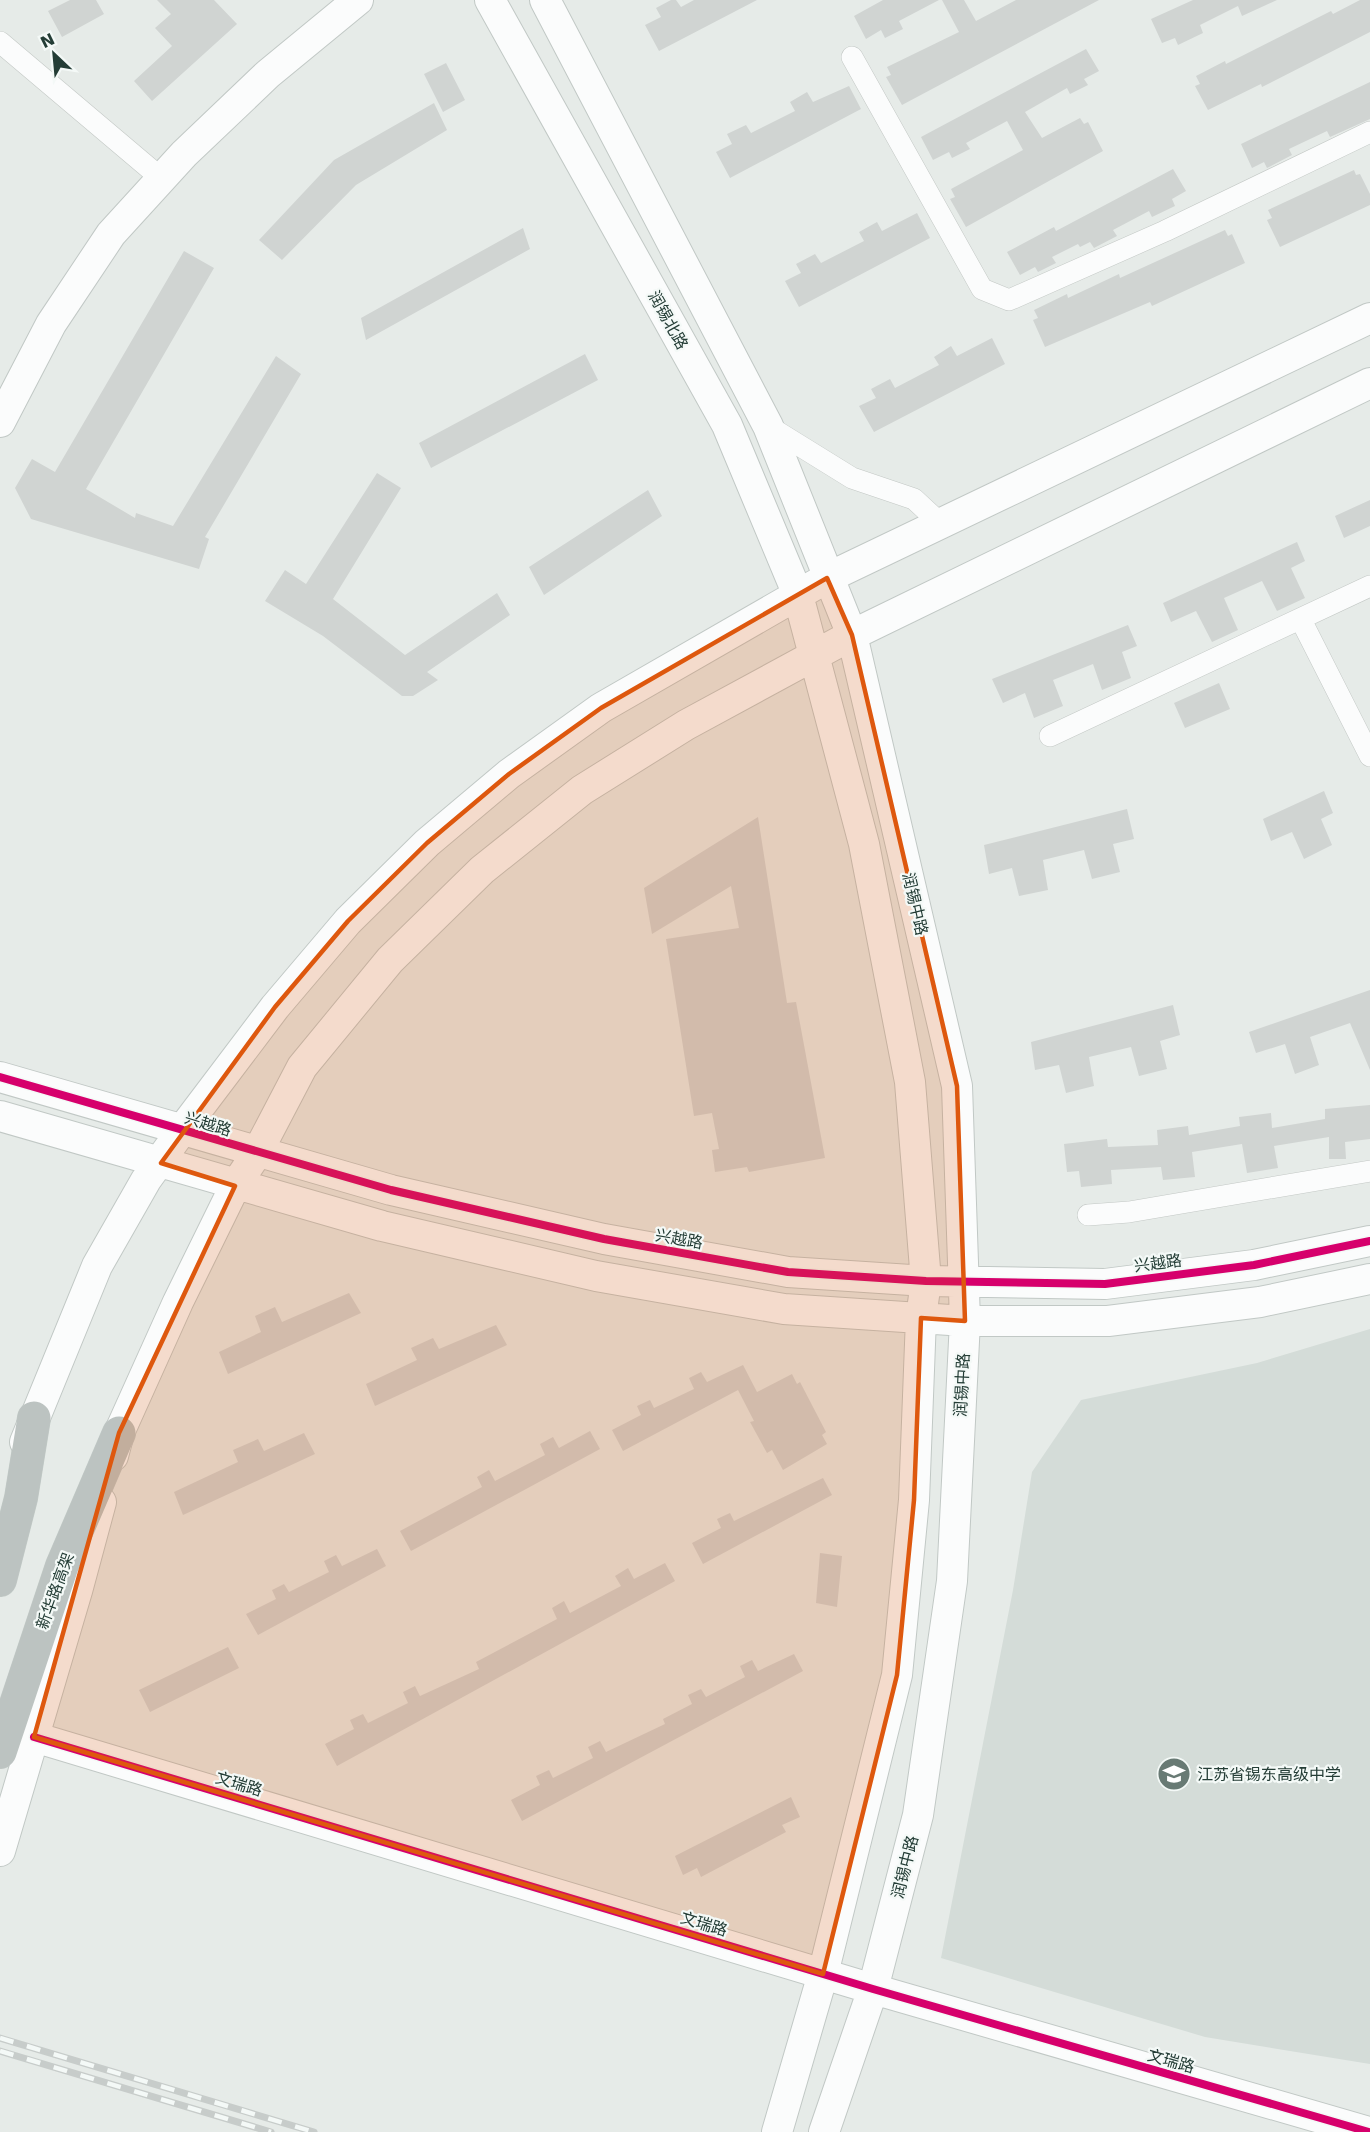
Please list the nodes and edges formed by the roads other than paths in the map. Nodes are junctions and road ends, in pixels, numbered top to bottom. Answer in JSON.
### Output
{"nodes":[{"id":1,"x":358,"y":0,"type":"edge"},
{"id":2,"x":490,"y":0,"type":"edge"},
{"id":3,"x":545,"y":0,"type":"edge"},
{"id":4,"x":0,"y":42,"type":"edge"},
{"id":5,"x":852,"y":57,"type":"dead end"},
{"id":6,"x":1370,"y":132,"type":"edge"},
{"id":7,"x":162,"y":179,"type":"junction"},
{"id":8,"x":1370,"y":318,"type":"edge"},
{"id":9,"x":1370,"y":383,"type":"edge"},
{"id":10,"x":0,"y":422,"type":"edge"},
{"id":11,"x":768,"y":426,"type":"junction"},
{"id":12,"x":941,"y":524,"type":"junction"},
{"id":13,"x":827,"y":578,"type":"junction"},
{"id":14,"x":1370,"y":586,"type":"edge"},
{"id":15,"x":798,"y":595,"type":"junction"},
{"id":16,"x":1301,"y":620,"type":"junction"},
{"id":17,"x":852,"y":635,"type":"junction"},
{"id":18,"x":812,"y":656,"type":"junction"},
{"id":19,"x":1050,"y":736,"type":"dead end"},
{"id":20,"x":1370,"y":756,"type":"edge"},
{"id":21,"x":0,"y":1077,"type":"edge"},
{"id":22,"x":0,"y":1116,"type":"edge"},
{"id":23,"x":182,"y":1130,"type":"junction"},
{"id":24,"x":257,"y":1153,"type":"junction"},
{"id":25,"x":161,"y":1163,"type":"junction"},
{"id":26,"x":1370,"y":1171,"type":"edge"},
{"id":27,"x":235,"y":1186,"type":"junction"},
{"id":28,"x":1088,"y":1215,"type":"dead end"},
{"id":29,"x":1370,"y":1241,"type":"edge"},
{"id":30,"x":1370,"y":1279,"type":"edge"},
{"id":31,"x":926,"y":1281,"type":"junction"},
{"id":32,"x":964,"y":1282,"type":"junction"},
{"id":33,"x":921,"y":1318,"type":"junction"},
{"id":34,"x":965,"y":1321,"type":"junction"},
{"id":35,"x":34,"y":1418,"type":"junction"},
{"id":36,"x":119,"y":1432,"type":"junction"},
{"id":37,"x":0,"y":1516,"type":"edge"},
{"id":38,"x":0,"y":1580,"type":"edge"},
{"id":39,"x":34,"y":1737,"type":"junction"},
{"id":40,"x":0,"y":1752,"type":"edge"},
{"id":41,"x":0,"y":1851,"type":"edge"},
{"id":42,"x":823,"y":1974,"type":"junction"},
{"id":43,"x":873,"y":1989,"type":"junction"},
{"id":44,"x":777,"y":2132,"type":"edge"},
{"id":45,"x":824,"y":2132,"type":"edge"},
{"id":46,"x":1369,"y":2132,"type":"edge"}],
"edges":[{"from":1,"to":7,"type":"main road"},
{"from":2,"to":15,"type":"main road","name":"润锡北路"},
{"from":3,"to":11,"type":"main road"},
{"from":4,"to":7,"type":"street"},
{"from":5,"to":6,"type":"street"},
{"from":7,"to":10,"type":"main road"},
{"from":8,"to":12,"type":"main road"},
{"from":9,"to":17,"type":"main road"},
{"from":11,"to":12,"type":"street"},
{"from":11,"to":13,"type":"main road"},
{"from":12,"to":13,"type":"main road"},
{"from":13,"to":15,"type":"main road"},
{"from":13,"to":17,"type":"main road"},
{"from":14,"to":16,"type":"street"},
{"from":15,"to":18,"type":"main road","name":"润锡北路"},
{"from":15,"to":23,"type":"main road"},
{"from":16,"to":19,"type":"street"},
{"from":16,"to":20,"type":"street"},
{"from":17,"to":18,"type":"main road"},
{"from":17,"to":32,"type":"main road","name":"润锡中路"},
{"from":18,"to":24,"type":"main road"},
{"from":18,"to":31,"type":"main road"},
{"from":21,"to":23,"type":"main road","name":"兴越路"},
{"from":22,"to":25,"type":"main road"},
{"from":23,"to":24,"type":"main road","name":"兴越路"},
{"from":23,"to":25,"type":"main road"},
{"from":24,"to":27,"type":"main road"},
{"from":24,"to":31,"type":"main road","name":"兴越路"},
{"from":25,"to":27,"type":"main road"},
{"from":25,"to":35,"type":"main road"},
{"from":26,"to":28,"type":"street"},
{"from":27,"to":33,"type":"main road"},
{"from":27,"to":36,"type":"main road"},
{"from":29,"to":32,"type":"main road","name":"兴越路"},
{"from":30,"to":34,"type":"main road"},
{"from":31,"to":32,"type":"main road","name":"兴越路"},
{"from":31,"to":33,"type":"main road"},
{"from":32,"to":34,"type":"main road","name":"润锡中路"},
{"from":33,"to":34,"type":"main road"},
{"from":33,"to":42,"type":"main road"},
{"from":34,"to":43,"type":"main road","name":"润锡中路"},
{"from":35,"to":37,"type":"main road"},
{"from":35,"to":38,"type":"highway"},
{"from":36,"to":39,"type":"main road"},
{"from":36,"to":40,"type":"highway","name":"新华路高架"},
{"from":39,"to":41,"type":"main road"},
{"from":39,"to":42,"type":"main road","name":"文瑞路"},
{"from":42,"to":43,"type":"main road","name":"文瑞路"},
{"from":42,"to":44,"type":"main road"},
{"from":43,"to":45,"type":"main road","name":"润锡中路"},
{"from":43,"to":46,"type":"main road","name":"文瑞路"}]}
